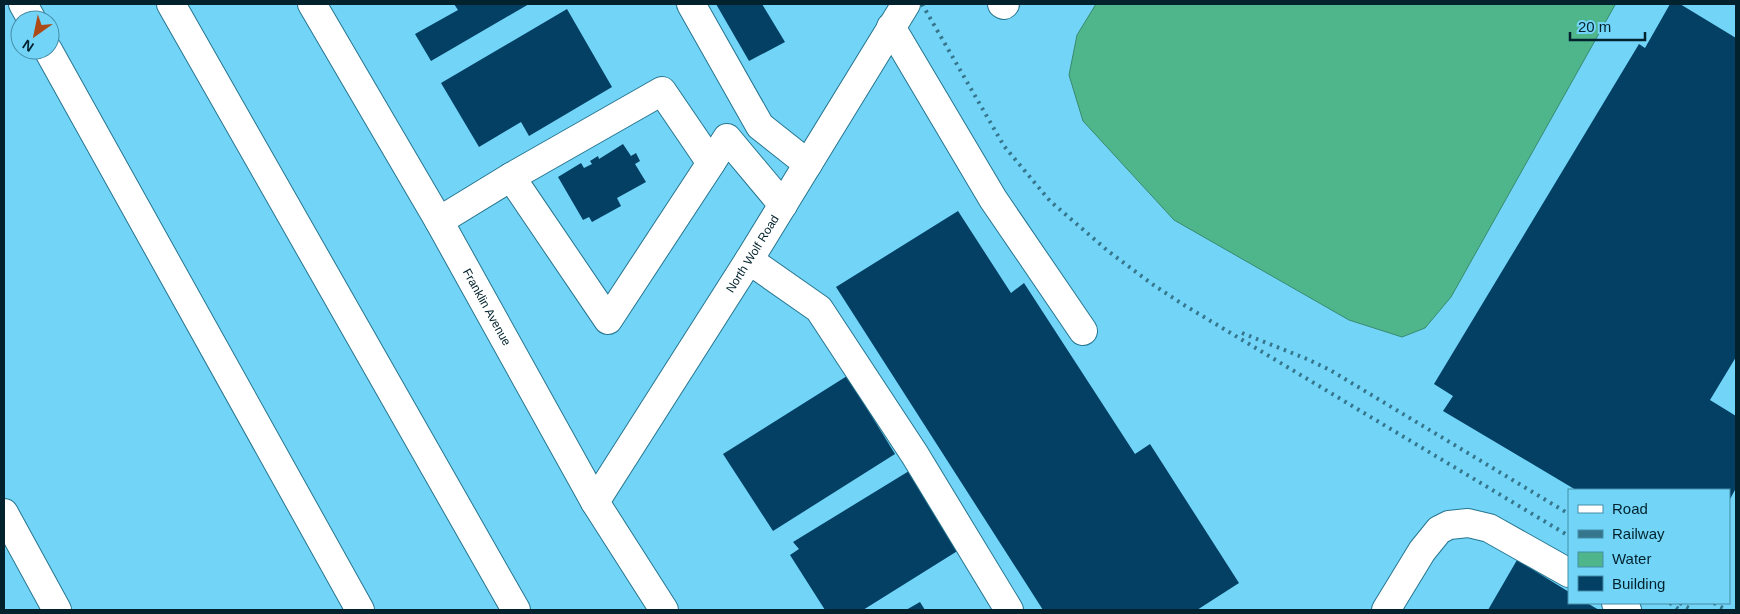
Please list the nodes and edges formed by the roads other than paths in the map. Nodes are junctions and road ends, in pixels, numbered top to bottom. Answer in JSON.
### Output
{"nodes":[{"id":1,"x":171,"y":4,"type":"edge"},
{"id":2,"x":312,"y":4,"type":"edge"},
{"id":3,"x":690,"y":4,"type":"edge"},
{"id":4,"x":906,"y":4,"type":"edge"},
{"id":5,"x":891,"y":27,"type":"junction"},
{"id":6,"x":54,"y":60,"type":"edge"},
{"id":7,"x":711,"y":163,"type":"junction"},
{"id":8,"x":808,"y":164,"type":"junction"},
{"id":9,"x":511,"y":177,"type":"junction"},
{"id":10,"x":783,"y":205,"type":"junction"},
{"id":11,"x":439,"y":220,"type":"junction"},
{"id":12,"x":749,"y":260,"type":"junction"},
{"id":13,"x":1083,"y":331,"type":"dead end"},
{"id":14,"x":595,"y":502,"type":"junction"},
{"id":15,"x":4,"y":513,"type":"edge"},
{"id":16,"x":1568,"y":573,"type":"edge"},
{"id":17,"x":57,"y":610,"type":"edge"},
{"id":18,"x":360,"y":610,"type":"edge"},
{"id":19,"x":516,"y":610,"type":"edge"},
{"id":20,"x":664,"y":610,"type":"edge"},
{"id":21,"x":1009,"y":610,"type":"edge"},
{"id":22,"x":1386,"y":610,"type":"edge"}],
"edges":[{"from":1,"to":19,"type":"main road"},
{"from":2,"to":11,"type":"main road","name":"Franklin Avenue"},
{"from":3,"to":8,"type":"main road"},
{"from":4,"to":5,"type":"main road","name":"North Wolf Road"},
{"from":5,"to":8,"type":"main road","name":"North Wolf Road"},
{"from":5,"to":13,"type":"main road"},
{"from":6,"to":18,"type":"main road"},
{"from":7,"to":9,"type":"main road"},
{"from":7,"to":9,"type":"main road"},
{"from":7,"to":10,"type":"main road"},
{"from":8,"to":10,"type":"main road","name":"North Wolf Road"},
{"from":9,"to":11,"type":"main road"},
{"from":10,"to":12,"type":"main road","name":"North Wolf Road"},
{"from":11,"to":14,"type":"main road","name":"Franklin Avenue"},
{"from":12,"to":14,"type":"main road","name":"North Wolf Road"},
{"from":12,"to":21,"type":"main road"},
{"from":14,"to":20,"type":"main road","name":"Franklin Avenue"},
{"from":15,"to":17,"type":"main road"},
{"from":16,"to":22,"type":"main road"}]}
